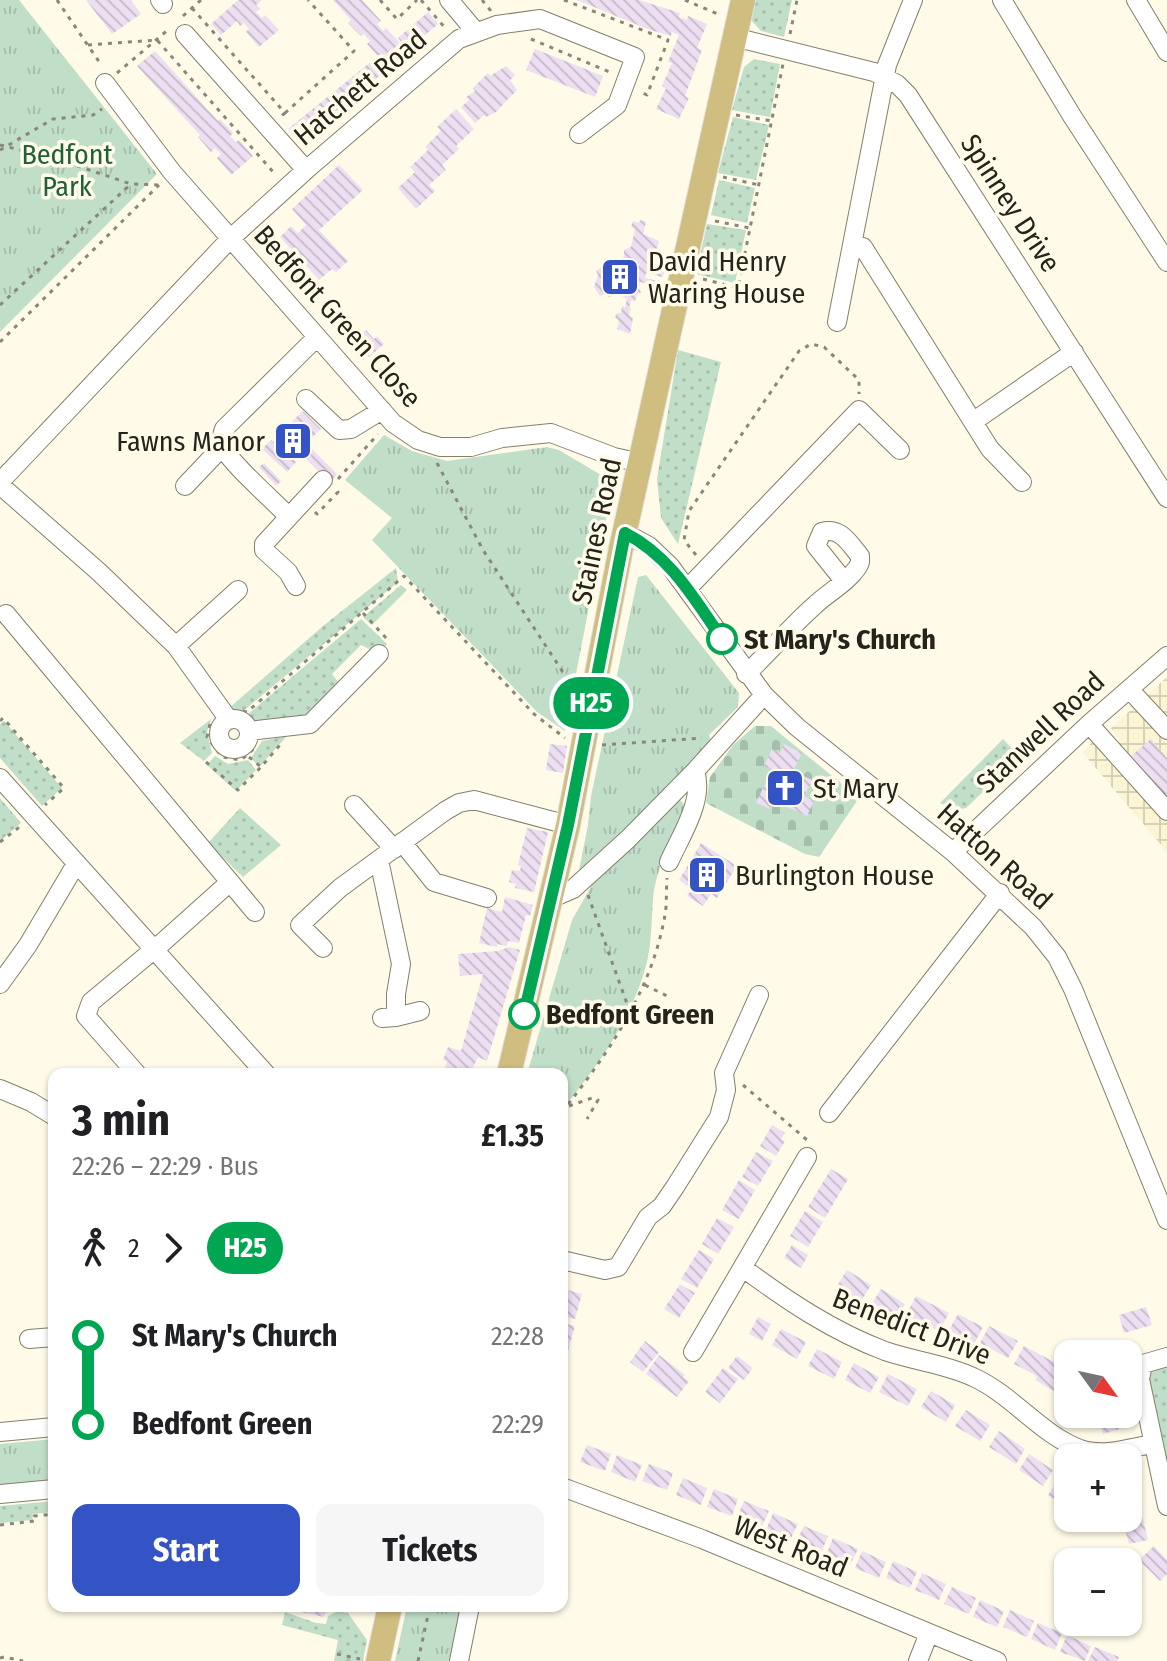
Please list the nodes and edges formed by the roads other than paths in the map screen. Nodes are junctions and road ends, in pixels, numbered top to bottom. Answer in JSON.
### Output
{"nodes":[{"id":1,"x":449,"y":0,"type":"edge"},
{"id":2,"x":913,"y":0,"type":"edge"},
{"id":3,"x":1002,"y":0,"type":"edge"},
{"id":4,"x":1136,"y":0,"type":"edge"},
{"id":5,"x":735,"y":19,"type":"edge"},
{"id":6,"x":178,"y":28,"type":"road end"},
{"id":7,"x":476,"y":32,"type":"junction"},
{"id":8,"x":1167,"y":52,"type":"edge"},
{"id":9,"x":886,"y":77,"type":"junction"},
{"id":10,"x":108,"y":81,"type":"road end"},
{"id":11,"x":579,"y":134,"type":"dead end"},
{"id":12,"x":306,"y":170,"type":"junction"},
{"id":13,"x":230,"y":239,"type":"junction"},
{"id":14,"x":863,"y":247,"type":"dead end"},
{"id":15,"x":1167,"y":262,"type":"edge"},
{"id":16,"x":837,"y":322,"type":"dead end"},
{"id":17,"x":317,"y":337,"type":"junction"},
{"id":18,"x":1074,"y":352,"type":"junction"},
{"id":19,"x":306,"y":399,"type":"dead end"},
{"id":20,"x":382,"y":410,"type":"junction"},
{"id":21,"x":974,"y":421,"type":"junction"},
{"id":22,"x":222,"y":447,"type":"junction"},
{"id":23,"x":900,"y":450,"type":"dead end"},
{"id":24,"x":641,"y":463,"type":"junction"},
{"id":25,"x":323,"y":480,"type":"dead end"},
{"id":26,"x":1022,"y":482,"type":"dead end"},
{"id":27,"x":0,"y":484,"type":"edge"},
{"id":28,"x":185,"y":486,"type":"dead end"},
{"id":29,"x":1167,"y":498,"type":"edge"},
{"id":30,"x":289,"y":517,"type":"junction"},
{"id":31,"x":625,"y":533,"type":"junction"},
{"id":32,"x":844,"y":581,"type":"dead end"},
{"id":33,"x":296,"y":586,"type":"dead end"},
{"id":34,"x":687,"y":589,"type":"junction"},
{"id":35,"x":238,"y":590,"type":"dead end"},
{"id":36,"x":6,"y":614,"type":"dead end"},
{"id":37,"x":176,"y":646,"type":"junction"},
{"id":38,"x":384,"y":647,"type":"road end"},
{"id":39,"x":1167,"y":656,"type":"edge"},
{"id":40,"x":746,"y":674,"type":"junction"},
{"id":41,"x":1129,"y":689,"type":"junction"},
{"id":42,"x":764,"y":695,"type":"junction"},
{"id":43,"x":225,"y":717,"type":"junction"},
{"id":44,"x":1089,"y":724,"type":"junction"},
{"id":45,"x":1167,"y":730,"type":"edge"},
{"id":46,"x":255,"y":733,"type":"junction"},
{"id":47,"x":695,"y":771,"type":"junction"},
{"id":48,"x":0,"y":778,"type":"edge"},
{"id":49,"x":354,"y":805,"type":"dead end"},
{"id":50,"x":1167,"y":811,"type":"edge"},
{"id":51,"x":568,"y":825,"type":"junction"},
{"id":52,"x":392,"y":850,"type":"junction"},
{"id":53,"x":953,"y":852,"type":"junction"},
{"id":54,"x":669,"y":862,"type":"road end"},
{"id":55,"x":76,"y":864,"type":"junction"},
{"id":56,"x":230,"y":882,"type":"junction"},
{"id":57,"x":1000,"y":893,"type":"junction"},
{"id":58,"x":487,"y":898,"type":"dead end"},
{"id":59,"x":552,"y":898,"type":"junction"},
{"id":60,"x":255,"y":912,"type":"dead end"},
{"id":61,"x":323,"y":948,"type":"dead end"},
{"id":62,"x":153,"y":949,"type":"junction"},
{"id":63,"x":3,"y":974,"type":"edge"},
{"id":64,"x":759,"y":995,"type":"dead end"},
{"id":65,"x":420,"y":1011,"type":"dead end"},
{"id":66,"x":132,"y":1068,"type":"edge"},
{"id":67,"x":261,"y":1068,"type":"edge"},
{"id":68,"x":510,"y":1068,"type":"edge"},
{"id":69,"x":0,"y":1089,"type":"edge"},
{"id":70,"x":48,"y":1112,"type":"edge"},
{"id":71,"x":829,"y":1113,"type":"dead end"},
{"id":72,"x":807,"y":1157,"type":"road end"},
{"id":73,"x":1163,"y":1197,"type":"edge"},
{"id":74,"x":1167,"y":1220,"type":"edge"},
{"id":75,"x":568,"y":1261,"type":"edge"},
{"id":76,"x":743,"y":1268,"type":"junction"},
{"id":77,"x":48,"y":1337,"type":"edge"},
{"id":78,"x":29,"y":1339,"type":"dead end"},
{"id":79,"x":693,"y":1352,"type":"dead end"},
{"id":80,"x":1167,"y":1357,"type":"edge"},
{"id":81,"x":48,"y":1428,"type":"edge"},
{"id":82,"x":0,"y":1432,"type":"edge"},
{"id":83,"x":1152,"y":1444,"type":"junction"},
{"id":84,"x":568,"y":1489,"type":"edge"},
{"id":85,"x":48,"y":1490,"type":"edge"},
{"id":86,"x":0,"y":1494,"type":"edge"},
{"id":87,"x":1167,"y":1506,"type":"edge"},
{"id":88,"x":386,"y":1612,"type":"edge"},
{"id":89,"x":469,"y":1612,"type":"edge"},
{"id":90,"x":929,"y":1633,"type":"junction"},
{"id":91,"x":378,"y":1661,"type":"edge"},
{"id":92,"x":459,"y":1661,"type":"edge"},
{"id":93,"x":918,"y":1661,"type":"edge"},
{"id":94,"x":997,"y":1661,"type":"edge"}],
"edges":[{"from":1,"to":7,"type":"street"},
{"from":2,"to":9,"type":"street"},
{"from":3,"to":15,"type":"street"},
{"from":4,"to":8,"type":"street"},
{"from":5,"to":9,"type":"street","name":"Spinney Drive"},
{"from":5,"to":24,"type":"main road","name":"Staines Road"},
{"from":6,"to":12,"type":"street"},
{"from":7,"to":11,"type":"street","name":"Hatchett Road"},
{"from":7,"to":12,"type":"street","name":"Hatchett Road"},
{"from":9,"to":16,"type":"street"},
{"from":9,"to":18,"type":"street","name":"Spinney Drive"},
{"from":10,"to":13,"type":"street","name":"Bedfont Green Close"},
{"from":12,"to":13,"type":"street","name":"Hatchett Road"},
{"from":13,"to":17,"type":"street","name":"Bedfont Green Close"},
{"from":13,"to":27,"type":"street","name":"Hatchett Road"},
{"from":14,"to":21,"type":"street"},
{"from":17,"to":20,"type":"street","name":"Bedfont Green Close"},
{"from":17,"to":22,"type":"street"},
{"from":18,"to":21,"type":"street"},
{"from":18,"to":29,"type":"street","name":"Spinney Drive"},
{"from":19,"to":20,"type":"street"},
{"from":20,"to":24,"type":"street","name":"Bedfont Green Close"},
{"from":21,"to":26,"type":"street"},
{"from":22,"to":28,"type":"street"},
{"from":22,"to":30,"type":"street"},
{"from":23,"to":34,"type":"street"},
{"from":24,"to":31,"type":"main road","name":"Staines Road"},
{"from":25,"to":30,"type":"street"},
{"from":27,"to":37,"type":"street"},
{"from":30,"to":33,"type":"street"},
{"from":31,"to":34,"type":"street","name":"Hatton Road"},
{"from":31,"to":51,"type":"main road","name":"Staines Road"},
{"from":32,"to":40,"type":"street"},
{"from":34,"to":40,"type":"street","name":"Hatton Road"},
{"from":35,"to":37,"type":"street"},
{"from":36,"to":56,"type":"street"},
{"from":37,"to":43,"type":"street"},
{"from":38,"to":46,"type":"street"},
{"from":39,"to":41,"type":"street","name":"Stanwell Road"},
{"from":40,"to":42,"type":"street","name":"Hatton Road"},
{"from":41,"to":44,"type":"street","name":"Stanwell Road"},
{"from":41,"to":45,"type":"street"},
{"from":42,"to":47,"type":"street"},
{"from":42,"to":53,"type":"street","name":"Hatton Road"},
{"from":43,"to":46,"type":"street"},
{"from":43,"to":46,"type":"street"},
{"from":44,"to":50,"type":"street"},
{"from":44,"to":53,"type":"street","name":"Stanwell Road"},
{"from":47,"to":54,"type":"street"},
{"from":47,"to":59,"type":"street"},
{"from":48,"to":55,"type":"street"},
{"from":49,"to":52,"type":"street"},
{"from":51,"to":52,"type":"street"},
{"from":51,"to":59,"type":"main road","name":"Staines Road"},
{"from":52,"to":58,"type":"street"},
{"from":52,"to":61,"type":"street"},
{"from":52,"to":65,"type":"street"},
{"from":53,"to":57,"type":"street","name":"Hatton Road"},
{"from":55,"to":62,"type":"street"},
{"from":55,"to":63,"type":"street"},
{"from":56,"to":60,"type":"street"},
{"from":56,"to":62,"type":"street"},
{"from":57,"to":71,"type":"street"},
{"from":57,"to":73,"type":"street","name":"Hatton Road"},
{"from":59,"to":68,"type":"main road","name":"Staines Road"},
{"from":62,"to":66,"type":"street"},
{"from":62,"to":67,"type":"street"},
{"from":64,"to":75,"type":"street"},
{"from":69,"to":70,"type":"street"},
{"from":72,"to":76,"type":"street"},
{"from":73,"to":74,"type":"street","name":"Hatton Road"},
{"from":76,"to":79,"type":"street"},
{"from":76,"to":83,"type":"street","name":"Benedict Drive"},
{"from":77,"to":78,"type":"street"},
{"from":80,"to":83,"type":"street"},
{"from":81,"to":82,"type":"street"},
{"from":83,"to":87,"type":"street"},
{"from":84,"to":90,"type":"street","name":"West Road"},
{"from":85,"to":86,"type":"street"},
{"from":88,"to":91,"type":"main road"},
{"from":89,"to":92,"type":"street"},
{"from":90,"to":93,"type":"street"},
{"from":90,"to":94,"type":"street","name":"West Road"}]}
